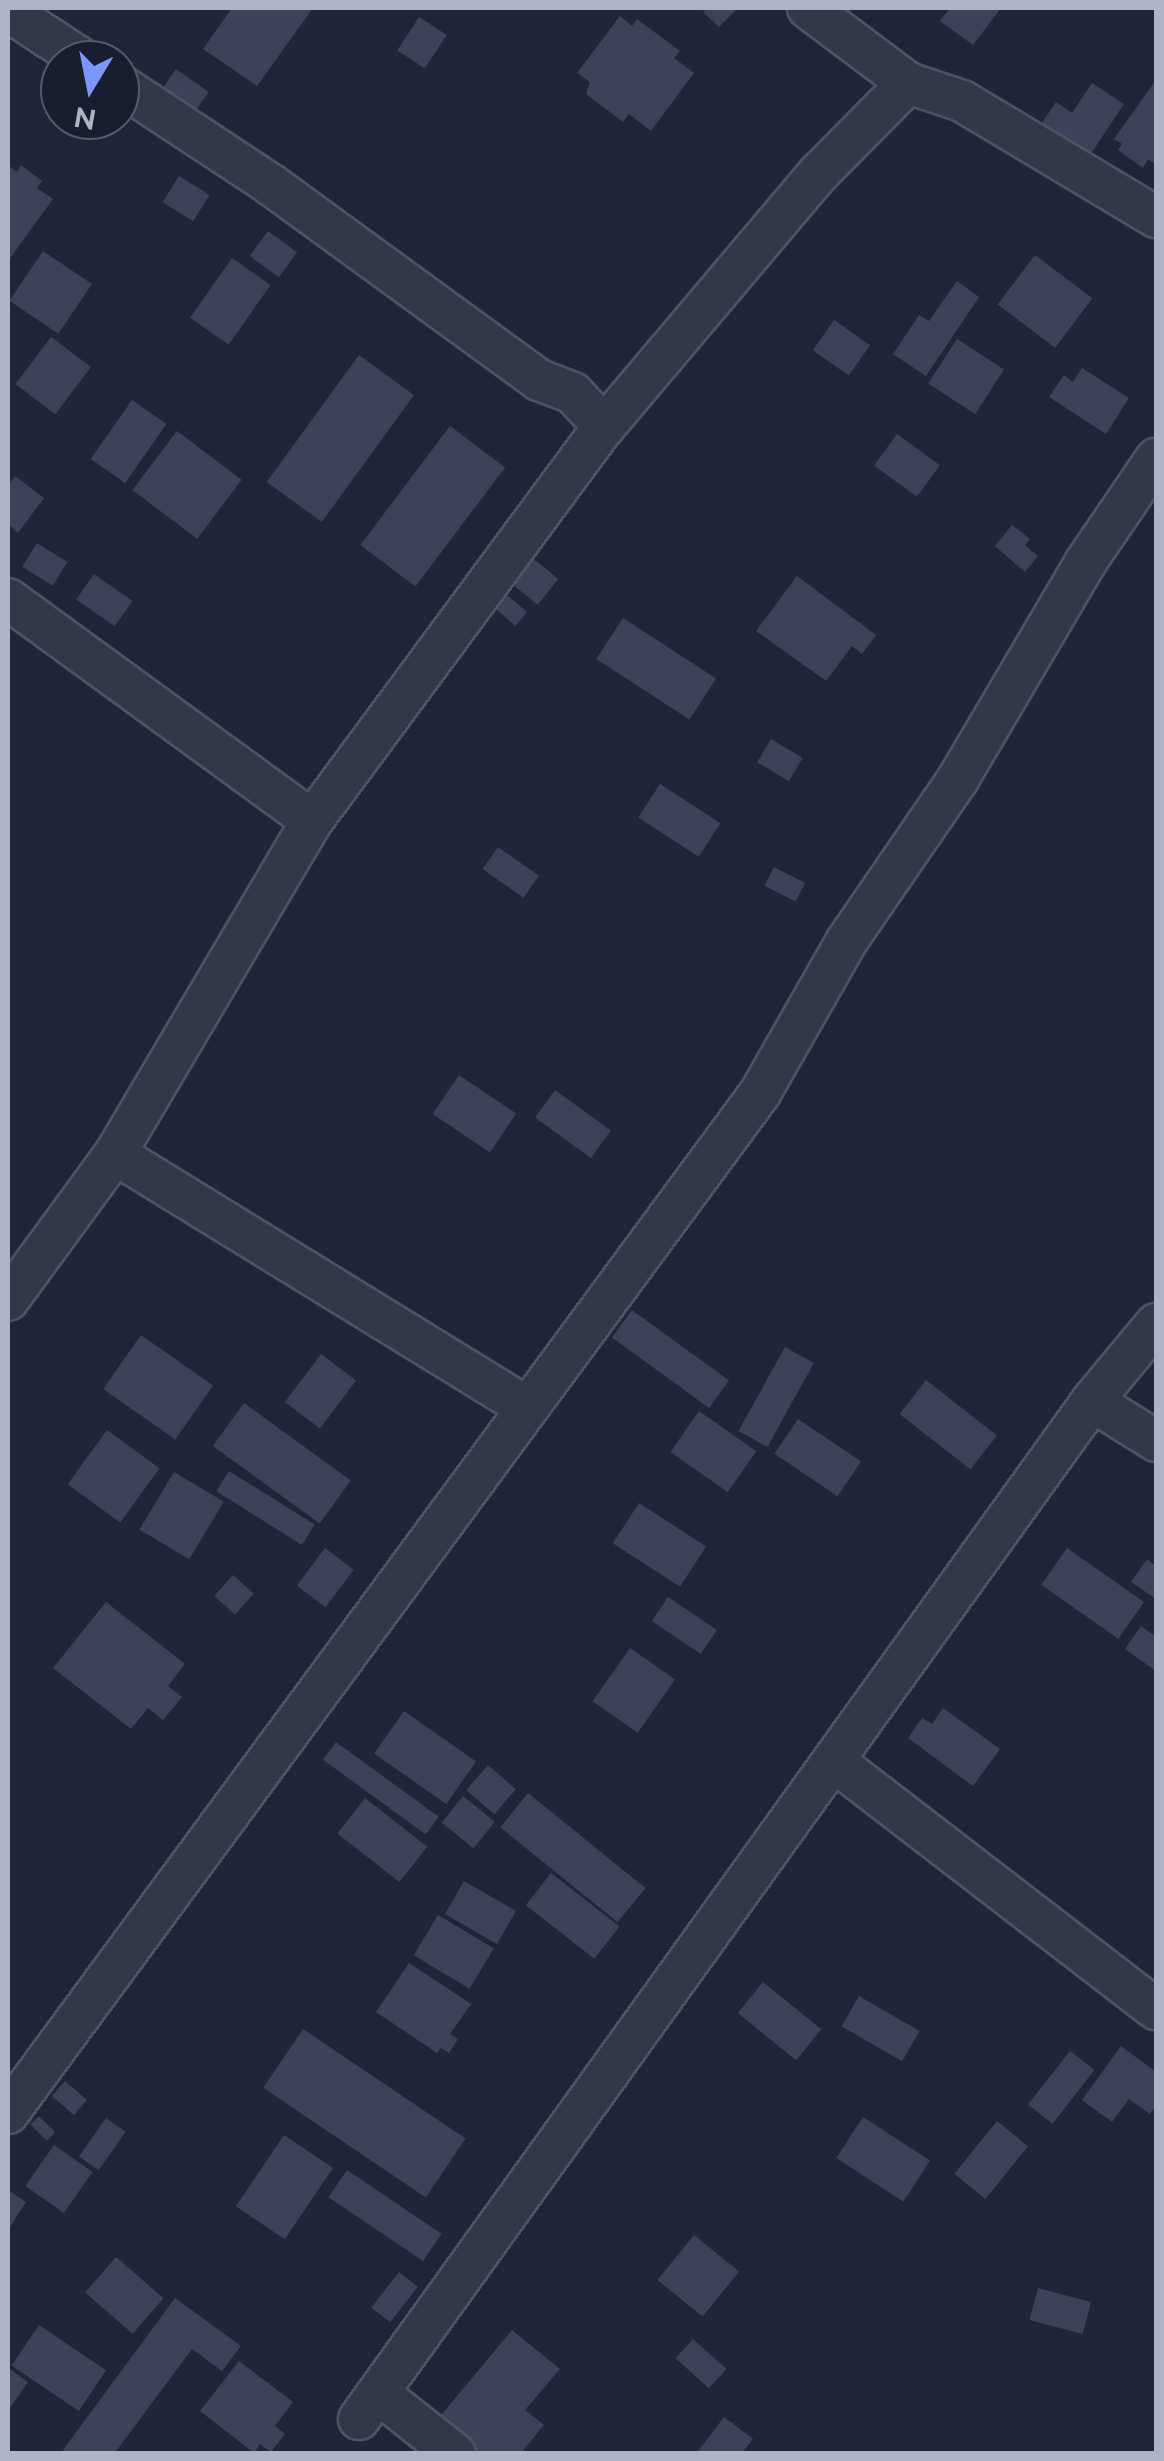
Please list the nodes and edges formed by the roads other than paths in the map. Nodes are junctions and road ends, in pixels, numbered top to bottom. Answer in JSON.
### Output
{"nodes":[{"id":1,"x":808,"y":8,"type":"edge"},
{"id":2,"x":8,"y":11,"type":"edge"},
{"id":3,"x":52,"y":40,"type":"edge"},
{"id":4,"x":908,"y":83,"type":"junction"},
{"id":5,"x":140,"y":97,"type":"edge"},
{"id":6,"x":1156,"y":217,"type":"edge"},
{"id":7,"x":604,"y":427,"type":"junction"},
{"id":8,"x":1156,"y":459,"type":"edge"},
{"id":9,"x":8,"y":599,"type":"edge"},
{"id":10,"x":312,"y":822,"type":"junction"},
{"id":11,"x":116,"y":1154,"type":"junction"},
{"id":12,"x":8,"y":1300,"type":"edge"},
{"id":13,"x":1156,"y":1324,"type":"edge"},
{"id":14,"x":1092,"y":1401,"type":"junction"},
{"id":15,"x":527,"y":1407,"type":"junction"},
{"id":16,"x":1156,"y":1442,"type":"edge"},
{"id":17,"x":835,"y":1762,"type":"junction"},
{"id":18,"x":1156,"y":2009,"type":"edge"},
{"id":19,"x":8,"y":2113,"type":"edge"},
{"id":20,"x":455,"y":2454,"type":"edge"}],
"edges":[{"from":1,"to":4,"type":"street"},
{"from":2,"to":3,"type":"street"},
{"from":4,"to":6,"type":"street"},
{"from":4,"to":7,"type":"street"},
{"from":5,"to":7,"type":"street"},
{"from":7,"to":10,"type":"street"},
{"from":8,"to":15,"type":"street"},
{"from":9,"to":10,"type":"street"},
{"from":10,"to":11,"type":"street"},
{"from":11,"to":12,"type":"street"},
{"from":11,"to":15,"type":"street"},
{"from":13,"to":14,"type":"street"},
{"from":14,"to":16,"type":"street"},
{"from":14,"to":17,"type":"street"},
{"from":15,"to":19,"type":"street"},
{"from":17,"to":18,"type":"street"},
{"from":17,"to":20,"type":"street"}]}
